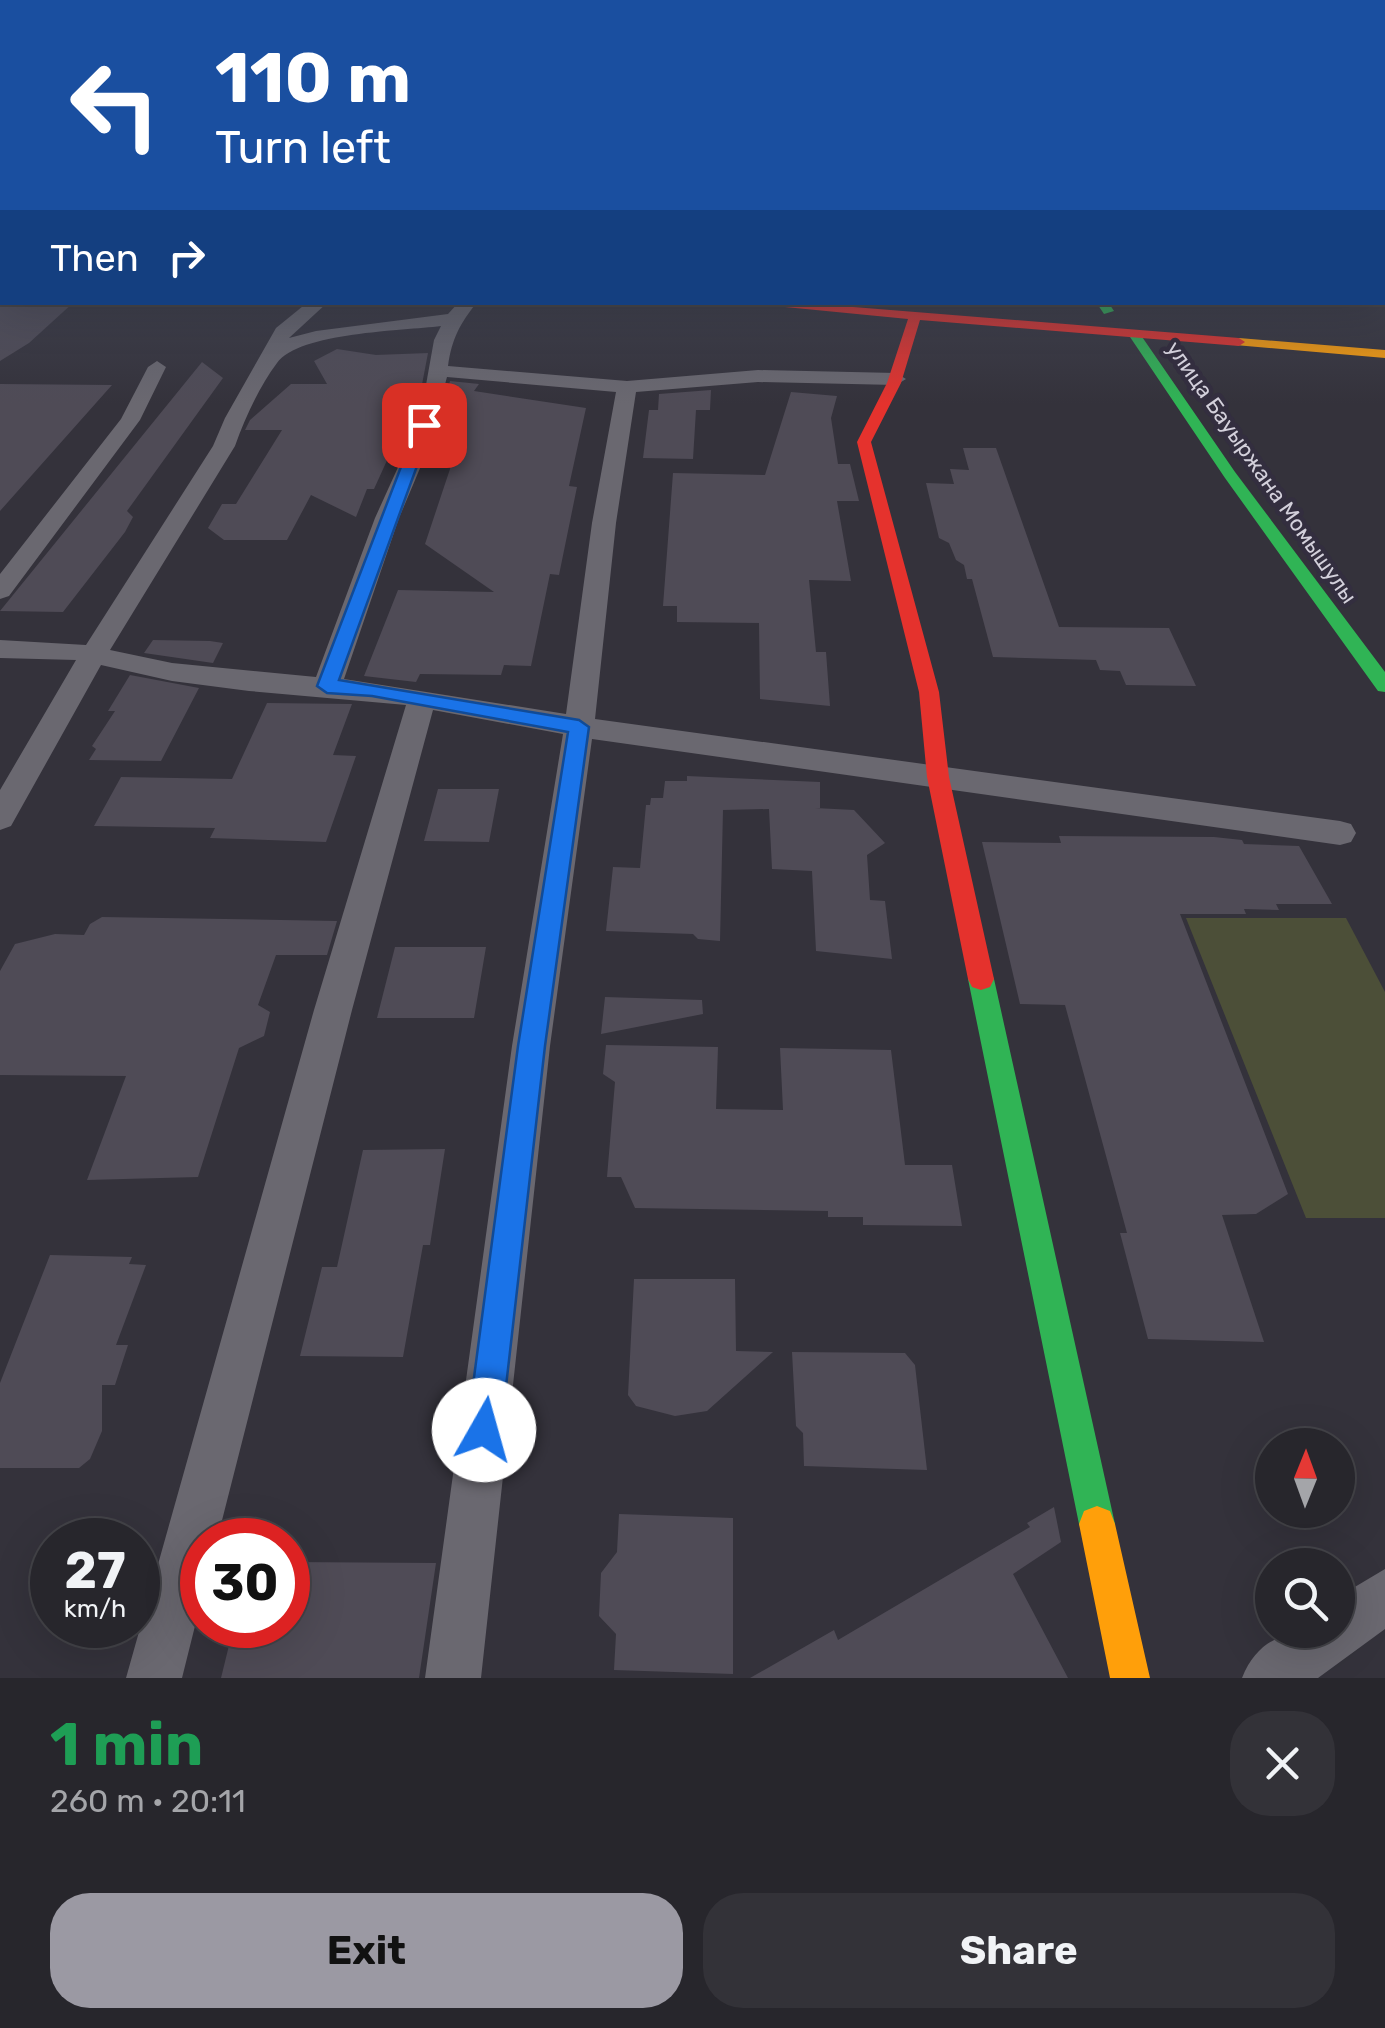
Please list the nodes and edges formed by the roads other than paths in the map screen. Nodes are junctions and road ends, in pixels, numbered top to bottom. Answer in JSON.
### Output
{"nodes":[{"id":1,"x":316,"y":305,"type":"edge"},
{"id":2,"x":775,"y":305,"type":"edge"},
{"id":3,"x":1062,"y":305,"type":"edge"},
{"id":4,"x":1105,"y":307,"type":"edge"},
{"id":5,"x":461,"y":311,"type":"edge"},
{"id":6,"x":915,"y":317,"type":"junction"},
{"id":7,"x":1385,"y":332,"type":"edge"},
{"id":8,"x":1134,"y":334,"type":"junction"},
{"id":9,"x":1385,"y":354,"type":"edge"},
{"id":10,"x":271,"y":357,"type":"junction"},
{"id":11,"x":157,"y":367,"type":"dead end"},
{"id":12,"x":438,"y":371,"type":"junction"},
{"id":13,"x":896,"y":380,"type":"junction"},
{"id":14,"x":628,"y":387,"type":"junction"},
{"id":15,"x":0,"y":591,"type":"edge"},
{"id":16,"x":0,"y":649,"type":"edge"},
{"id":17,"x":94,"y":653,"type":"junction"},
{"id":18,"x":327,"y":686,"type":"junction"},
{"id":19,"x":1385,"y":686,"type":"edge"},
{"id":20,"x":422,"y":699,"type":"junction"},
{"id":21,"x":579,"y":727,"type":"junction"},
{"id":22,"x":938,"y":776,"type":"junction"},
{"id":23,"x":0,"y":818,"type":"edge"},
{"id":24,"x":1340,"y":833,"type":"dead end"},
{"id":25,"x":1385,"y":1596,"type":"edge"},
{"id":26,"x":154,"y":1678,"type":"edge"},
{"id":27,"x":453,"y":1678,"type":"edge"},
{"id":28,"x":1130,"y":1678,"type":"edge"},
{"id":29,"x":1270,"y":1678,"type":"edge"}],
"edges":[{"from":1,"to":10,"type":"street"},
{"from":2,"to":6,"type":"main road"},
{"from":3,"to":4,"type":"main road"},
{"from":4,"to":7,"type":"main road"},
{"from":5,"to":10,"type":"street"},
{"from":5,"to":12,"type":"street"},
{"from":6,"to":8,"type":"main road"},
{"from":6,"to":13,"type":"main road"},
{"from":8,"to":9,"type":"main road"},
{"from":8,"to":19,"type":"main road","name":"улица Бауыржана Момышулы"},
{"from":10,"to":17,"type":"street"},
{"from":11,"to":15,"type":"street"},
{"from":12,"to":14,"type":"street"},
{"from":12,"to":18,"type":"street"},
{"from":13,"to":14,"type":"street"},
{"from":13,"to":22,"type":"main road"},
{"from":14,"to":21,"type":"street"},
{"from":16,"to":17,"type":"street"},
{"from":17,"to":18,"type":"street"},
{"from":17,"to":23,"type":"street"},
{"from":18,"to":20,"type":"street"},
{"from":20,"to":21,"type":"street"},
{"from":20,"to":26,"type":"street"},
{"from":21,"to":22,"type":"street"},
{"from":21,"to":27,"type":"street"},
{"from":22,"to":24,"type":"street"},
{"from":22,"to":28,"type":"main road"},
{"from":25,"to":29,"type":"street"}]}
